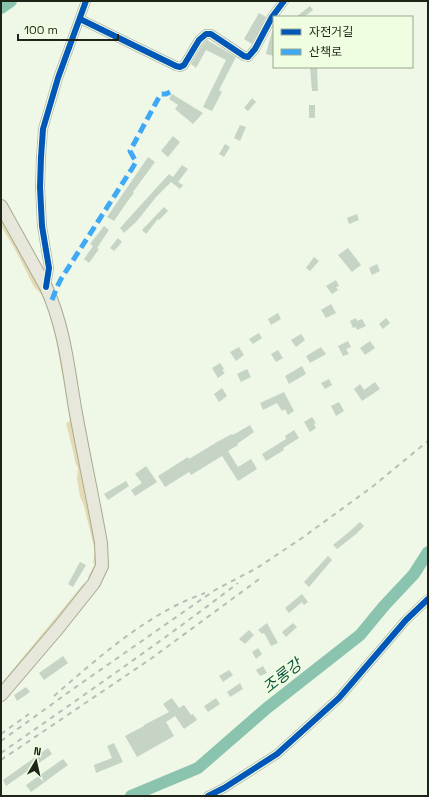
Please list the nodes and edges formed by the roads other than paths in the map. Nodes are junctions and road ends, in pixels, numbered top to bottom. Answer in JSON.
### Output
{"nodes":[{"id":1,"x":86,"y":1,"type":"edge"},
{"id":2,"x":284,"y":1,"type":"edge"},
{"id":3,"x":80,"y":19,"type":"junction"},
{"id":4,"x":1,"y":206,"type":"edge"},
{"id":5,"x":46,"y":287,"type":"junction"},
{"id":6,"x":428,"y":599,"type":"edge"},
{"id":7,"x":1,"y":694,"type":"edge"},
{"id":8,"x":208,"y":796,"type":"edge"}],
"edges":[{"from":1,"to":3,"type":"street"},
{"from":2,"to":3,"type":"street"},
{"from":3,"to":5,"type":"street"},
{"from":4,"to":5,"type":"main road"},
{"from":5,"to":7,"type":"main road"},
{"from":6,"to":8,"type":"street"}]}
